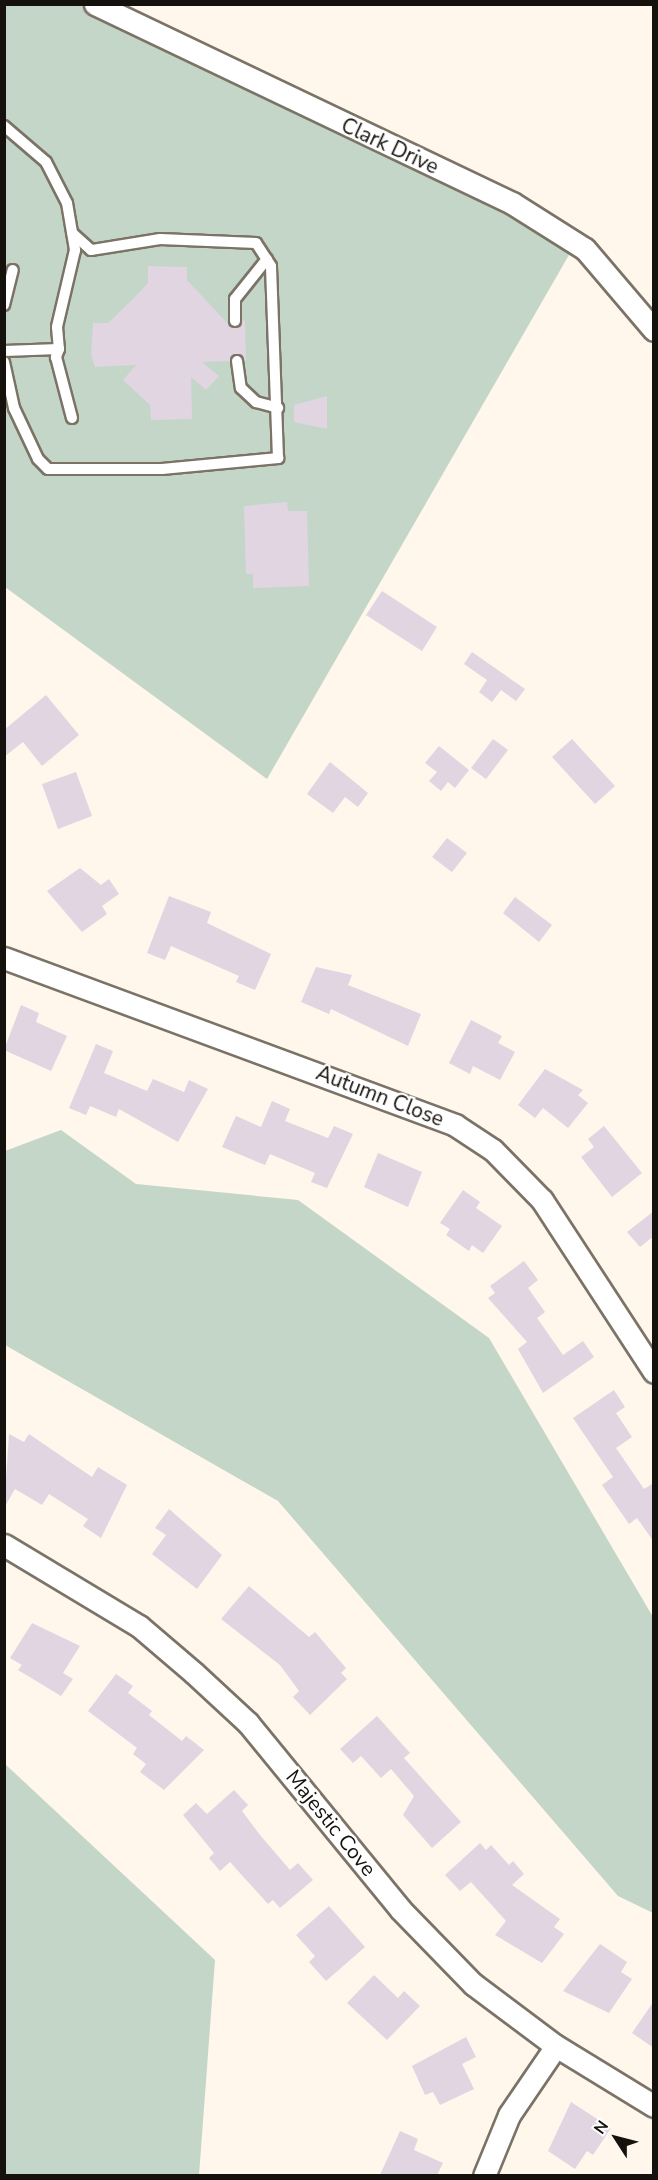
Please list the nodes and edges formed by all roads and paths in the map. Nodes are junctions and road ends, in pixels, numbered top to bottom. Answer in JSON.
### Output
{"nodes":[{"id":1,"x":96,"y":4,"type":"edge"},
{"id":2,"x":4,"y":126,"type":"edge"},
{"id":3,"x":72,"y":233,"type":"junction"},
{"id":4,"x":267,"y":259,"type":"junction"},
{"id":5,"x":13,"y":270,"type":"dead end"},
{"id":6,"x":4,"y":305,"type":"edge"},
{"id":7,"x":235,"y":321,"type":"dead end"},
{"id":8,"x":654,"y":330,"type":"edge"},
{"id":9,"x":59,"y":349,"type":"junction"},
{"id":10,"x":4,"y":351,"type":"edge"},
{"id":11,"x":237,"y":361,"type":"dead end"},
{"id":12,"x":4,"y":362,"type":"edge"},
{"id":13,"x":278,"y":408,"type":"junction"},
{"id":14,"x":72,"y":418,"type":"dead end"},
{"id":15,"x":4,"y":958,"type":"edge"},
{"id":16,"x":654,"y":1372,"type":"edge"},
{"id":17,"x":4,"y":1545,"type":"edge"},
{"id":18,"x":556,"y":2046,"type":"junction"},
{"id":19,"x":654,"y":2106,"type":"edge"},
{"id":20,"x":484,"y":2175,"type":"edge"}],
"edges":[{"from":1,"to":8,"type":"street","name":"Clark Drive"},
{"from":2,"to":3,"type":"lane"},
{"from":3,"to":4,"type":"lane"},
{"from":3,"to":9,"type":"lane"},
{"from":4,"to":7,"type":"lane"},
{"from":4,"to":13,"type":"lane"},
{"from":5,"to":6,"type":"lane"},
{"from":9,"to":10,"type":"lane"},
{"from":9,"to":14,"type":"lane"},
{"from":11,"to":13,"type":"lane"},
{"from":12,"to":13,"type":"lane"},
{"from":15,"to":16,"type":"street","name":"Autumn Close"},
{"from":17,"to":18,"type":"street","name":"Majestic Cove"},
{"from":18,"to":19,"type":"street","name":"Majestic Cove"},
{"from":18,"to":20,"type":"street"}]}
